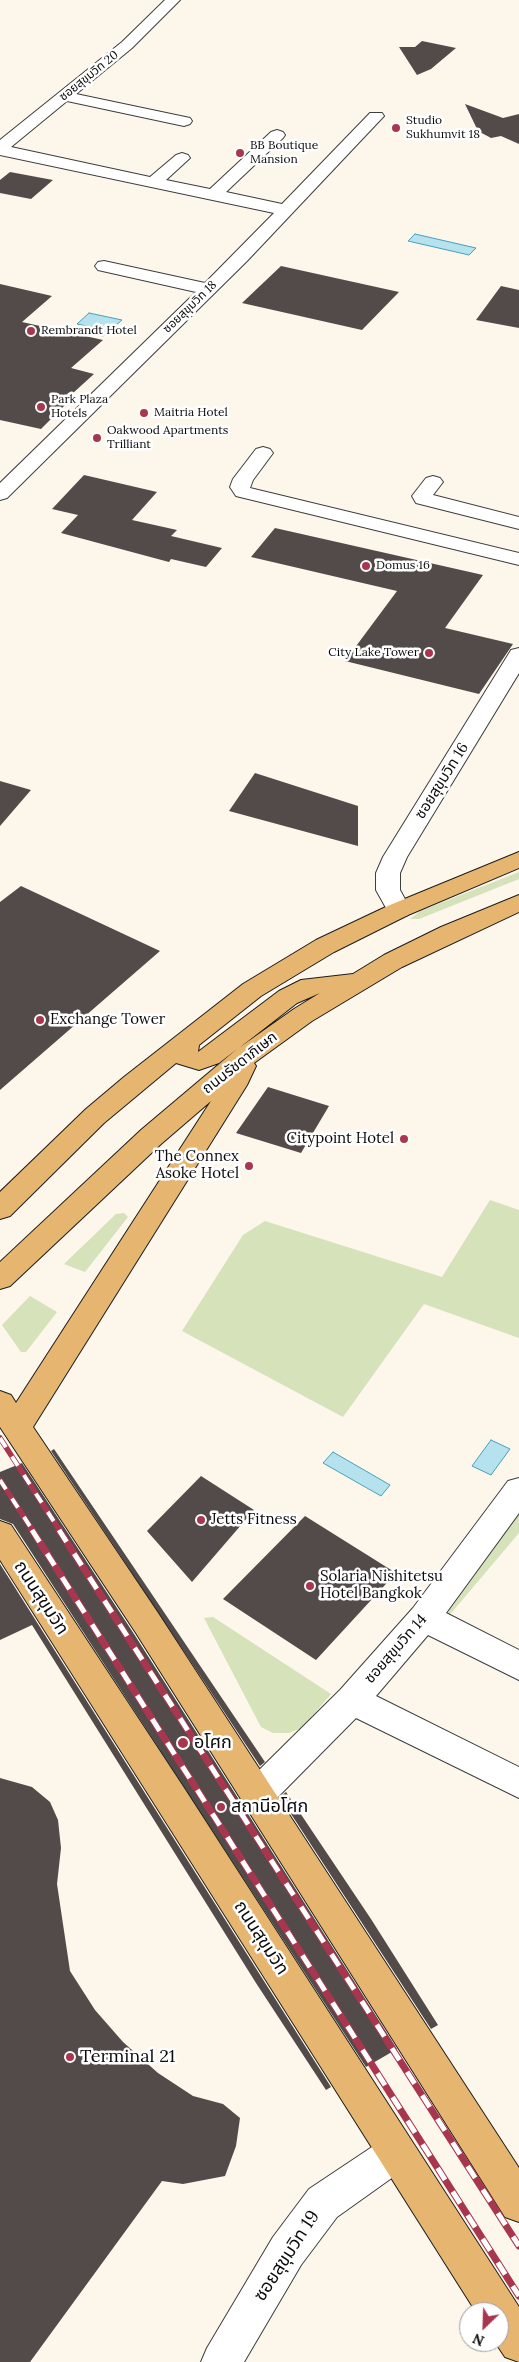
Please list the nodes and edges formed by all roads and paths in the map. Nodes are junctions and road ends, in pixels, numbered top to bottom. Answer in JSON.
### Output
{"nodes":[{"id":1,"x":173,"y":0,"type":"edge"},
{"id":2,"x":64,"y":96,"type":"junction"},
{"id":3,"x":376,"y":116,"type":"dead end"},
{"id":4,"x":184,"y":121,"type":"dead end"},
{"id":5,"x":277,"y":136,"type":"dead end"},
{"id":6,"x":0,"y":149,"type":"edge"},
{"id":7,"x":182,"y":158,"type":"dead end"},
{"id":8,"x":153,"y":183,"type":"junction"},
{"id":9,"x":213,"y":195,"type":"junction"},
{"id":10,"x":286,"y":210,"type":"junction"},
{"id":11,"x":104,"y":266,"type":"dead end"},
{"id":12,"x":208,"y":289,"type":"junction"},
{"id":13,"x":263,"y":453,"type":"dead end"},
{"id":14,"x":433,"y":482,"type":"dead end"},
{"id":15,"x":0,"y":494,"type":"edge"},
{"id":16,"x":519,"y":523,"type":"edge"},
{"id":17,"x":519,"y":559,"type":"edge"},
{"id":18,"x":519,"y":655,"type":"edge"},
{"id":19,"x":519,"y":860,"type":"edge"},
{"id":20,"x":519,"y":903,"type":"edge"},
{"id":21,"x":400,"y":910,"type":"junction"},
{"id":22,"x":359,"y":982,"type":"junction"},
{"id":23,"x":188,"y":1038,"type":"junction"},
{"id":24,"x":247,"y":1055,"type":"junction"},
{"id":25,"x":6,"y":1198,"type":"edge"},
{"id":26,"x":0,"y":1279,"type":"edge"},
{"id":27,"x":9,"y":1415,"type":"edge"},
{"id":28,"x":519,"y":1490,"type":"edge"},
{"id":29,"x":0,"y":1534,"type":"edge"},
{"id":30,"x":424,"y":1617,"type":"junction"},
{"id":31,"x":519,"y":1666,"type":"edge"},
{"id":32,"x":352,"y":1700,"type":"junction"},
{"id":33,"x":519,"y":1783,"type":"edge"},
{"id":34,"x":258,"y":1794,"type":"junction"},
{"id":35,"x":397,"y":2152,"type":"junction"},
{"id":36,"x":519,"y":2203,"type":"edge"},
{"id":37,"x":519,"y":2343,"type":"edge"},
{"id":38,"x":222,"y":2362,"type":"edge"}],
"edges":[{"from":1,"to":2,"type":"street","name":"ซอยสุขุมวิท 20"},
{"from":2,"to":4,"type":"street"},
{"from":2,"to":6,"type":"street","name":"ซอยสุขุมวิท 20"},
{"from":3,"to":10,"type":"street","name":"ซอยสุขุมวิท 18"},
{"from":5,"to":9,"type":"street"},
{"from":6,"to":8,"type":"street"},
{"from":7,"to":8,"type":"street"},
{"from":8,"to":9,"type":"street"},
{"from":9,"to":10,"type":"street"},
{"from":10,"to":12,"type":"street","name":"ซอยสุขุมวิท 18"},
{"from":11,"to":12,"type":"street"},
{"from":12,"to":15,"type":"street","name":"ซอยสุขุมวิท 18"},
{"from":13,"to":17,"type":"street"},
{"from":14,"to":16,"type":"street"},
{"from":18,"to":21,"type":"street","name":"ซอยสุขุมวิท 16"},
{"from":19,"to":21,"type":"main road"},
{"from":20,"to":22,"type":"main road","name":"ถนนรัชดาภิเษก"},
{"from":21,"to":23,"type":"main road"},
{"from":22,"to":23,"type":"main road"},
{"from":22,"to":24,"type":"main road","name":"ถนนรัชดาภิเษก"},
{"from":23,"to":25,"type":"main road"},
{"from":24,"to":26,"type":"main road","name":"ถนนรัชดาภิเษก"},
{"from":24,"to":27,"type":"main road"},
{"from":27,"to":34,"type":"main road"},
{"from":28,"to":30,"type":"street","name":"ซอยสุขุมวิท 14"},
{"from":29,"to":35,"type":"main road","name":"ถนนสุขุมวิท"},
{"from":30,"to":31,"type":"street"},
{"from":30,"to":32,"type":"street","name":"ซอยสุขุมวิท 14"},
{"from":32,"to":33,"type":"street"},
{"from":32,"to":34,"type":"street","name":"ซอยสุขุมวิท 14"},
{"from":34,"to":36,"type":"main road"},
{"from":35,"to":37,"type":"main road","name":"ถนนสุขุมวิท"},
{"from":35,"to":38,"type":"street","name":"ซอยสุขุมวิท 19"}]}
